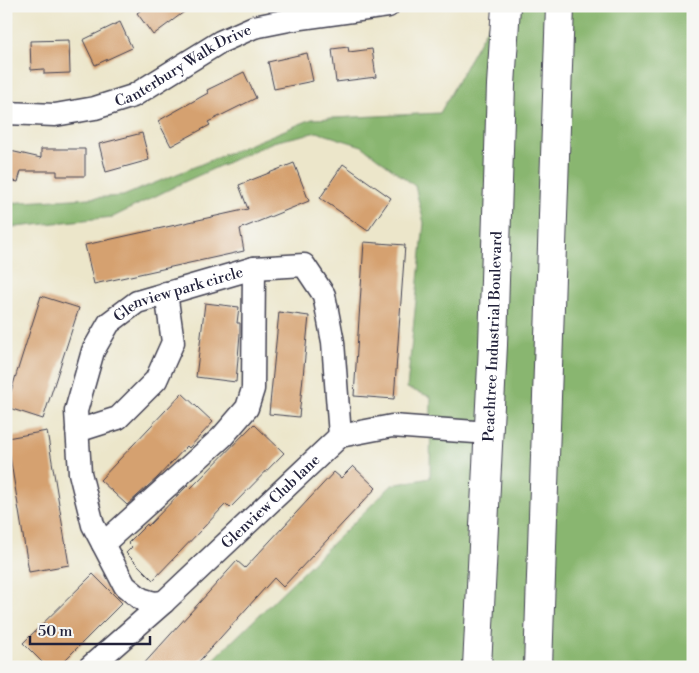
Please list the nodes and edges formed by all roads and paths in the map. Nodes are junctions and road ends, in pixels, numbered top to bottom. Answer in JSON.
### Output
{"nodes":[{"id":1,"x":388,"y":6,"type":"edge"},
{"id":2,"x":506,"y":6,"type":"edge"},
{"id":3,"x":560,"y":6,"type":"edge"},
{"id":4,"x":6,"y":113,"type":"edge"},
{"id":5,"x":254,"y":268,"type":"junction"},
{"id":6,"x":166,"y":293,"type":"junction"},
{"id":7,"x":78,"y":431,"type":"junction"},
{"id":8,"x":489,"y":433,"type":"junction"},
{"id":9,"x":340,"y":436,"type":"junction"},
{"id":10,"x":103,"y":544,"type":"junction"},
{"id":11,"x":164,"y":602,"type":"junction"},
{"id":12,"x":90,"y":667,"type":"edge"},
{"id":13,"x":476,"y":667,"type":"edge"},
{"id":14,"x":538,"y":667,"type":"edge"}],
"edges":[{"from":1,"to":4,"type":"street","name":"Canterbury Walk Drive"},
{"from":2,"to":8,"type":"highway","name":"Peachtree Industrial Boulevard"},
{"from":3,"to":14,"type":"highway"},
{"from":5,"to":6,"type":"street","name":"Glenview park circle"},
{"from":5,"to":9,"type":"street","name":"Glenview park circle"},
{"from":5,"to":10,"type":"street"},
{"from":6,"to":7,"type":"street","name":"Glenview park circle"},
{"from":6,"to":7,"type":"street"},
{"from":7,"to":10,"type":"street","name":"Glenview park circle"},
{"from":8,"to":9,"type":"street"},
{"from":8,"to":13,"type":"highway","name":"Peachtree Industrial Boulevard"},
{"from":9,"to":11,"type":"street","name":"Glenview Club lane"},
{"from":10,"to":11,"type":"street","name":"Glenview park circle"},
{"from":11,"to":12,"type":"street","name":"Glenview Club lane"}]}
